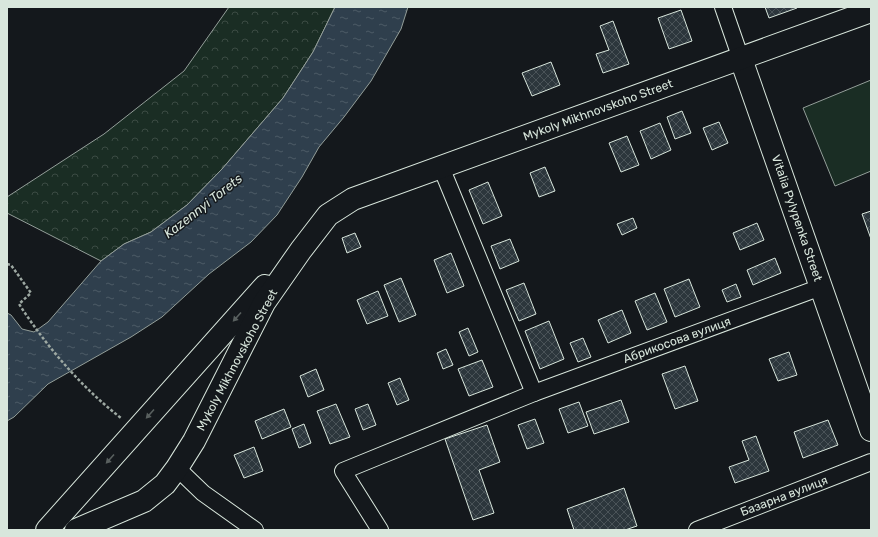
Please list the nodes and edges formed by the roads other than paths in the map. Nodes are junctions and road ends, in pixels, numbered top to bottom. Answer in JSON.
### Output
{"nodes":[{"id":1,"x":723,"y":7,"type":"edge"},
{"id":2,"x":871,"y":11,"type":"edge"},
{"id":3,"x":741,"y":59,"type":"junction"},
{"id":4,"x":441,"y":167,"type":"junction"},
{"id":5,"x":328,"y":214,"type":"junction"},
{"id":6,"x":821,"y":287,"type":"junction"},
{"id":7,"x":534,"y":393,"type":"junction"},
{"id":8,"x":871,"y":430,"type":"edge"},
{"id":9,"x":871,"y":462,"type":"edge"},
{"id":10,"x":177,"y":468,"type":"junction"},
{"id":11,"x":47,"y":530,"type":"edge"},
{"id":12,"x":76,"y":530,"type":"edge"},
{"id":13,"x":256,"y":530,"type":"edge"},
{"id":14,"x":380,"y":530,"type":"edge"},
{"id":15,"x":698,"y":530,"type":"edge"}],
"edges":[{"from":1,"to":3,"type":"street","name":"Vitalia Pylypenka Street"},
{"from":2,"to":3,"type":"street","name":"Mykoly Mikhnovskoho Street"},
{"from":3,"to":4,"type":"street","name":"Mykoly Mikhnovskoho Street"},
{"from":3,"to":6,"type":"street","name":"Vitalia Pylypenka Street"},
{"from":4,"to":5,"type":"street","name":"Mykoly Mikhnovskoho Street"},
{"from":4,"to":7,"type":"street"},
{"from":5,"to":10,"type":"street","name":"Mykoly Mikhnovskoho Street"},
{"from":5,"to":11,"type":"street","name":"Mykoly Mikhnovskoho Street","one_way":true},
{"from":6,"to":7,"type":"street","name":"Абрикосова вулиця"},
{"from":6,"to":8,"type":"street","name":"Vitalia Pylypenka Street"},
{"from":7,"to":14,"type":"street","name":"Абрикосова вулиця"},
{"from":9,"to":15,"type":"street","name":"Базарна вулиця"},
{"from":10,"to":12,"type":"street","name":"Mykoly Mikhnovskoho Street"},
{"from":10,"to":13,"type":"street"}]}
